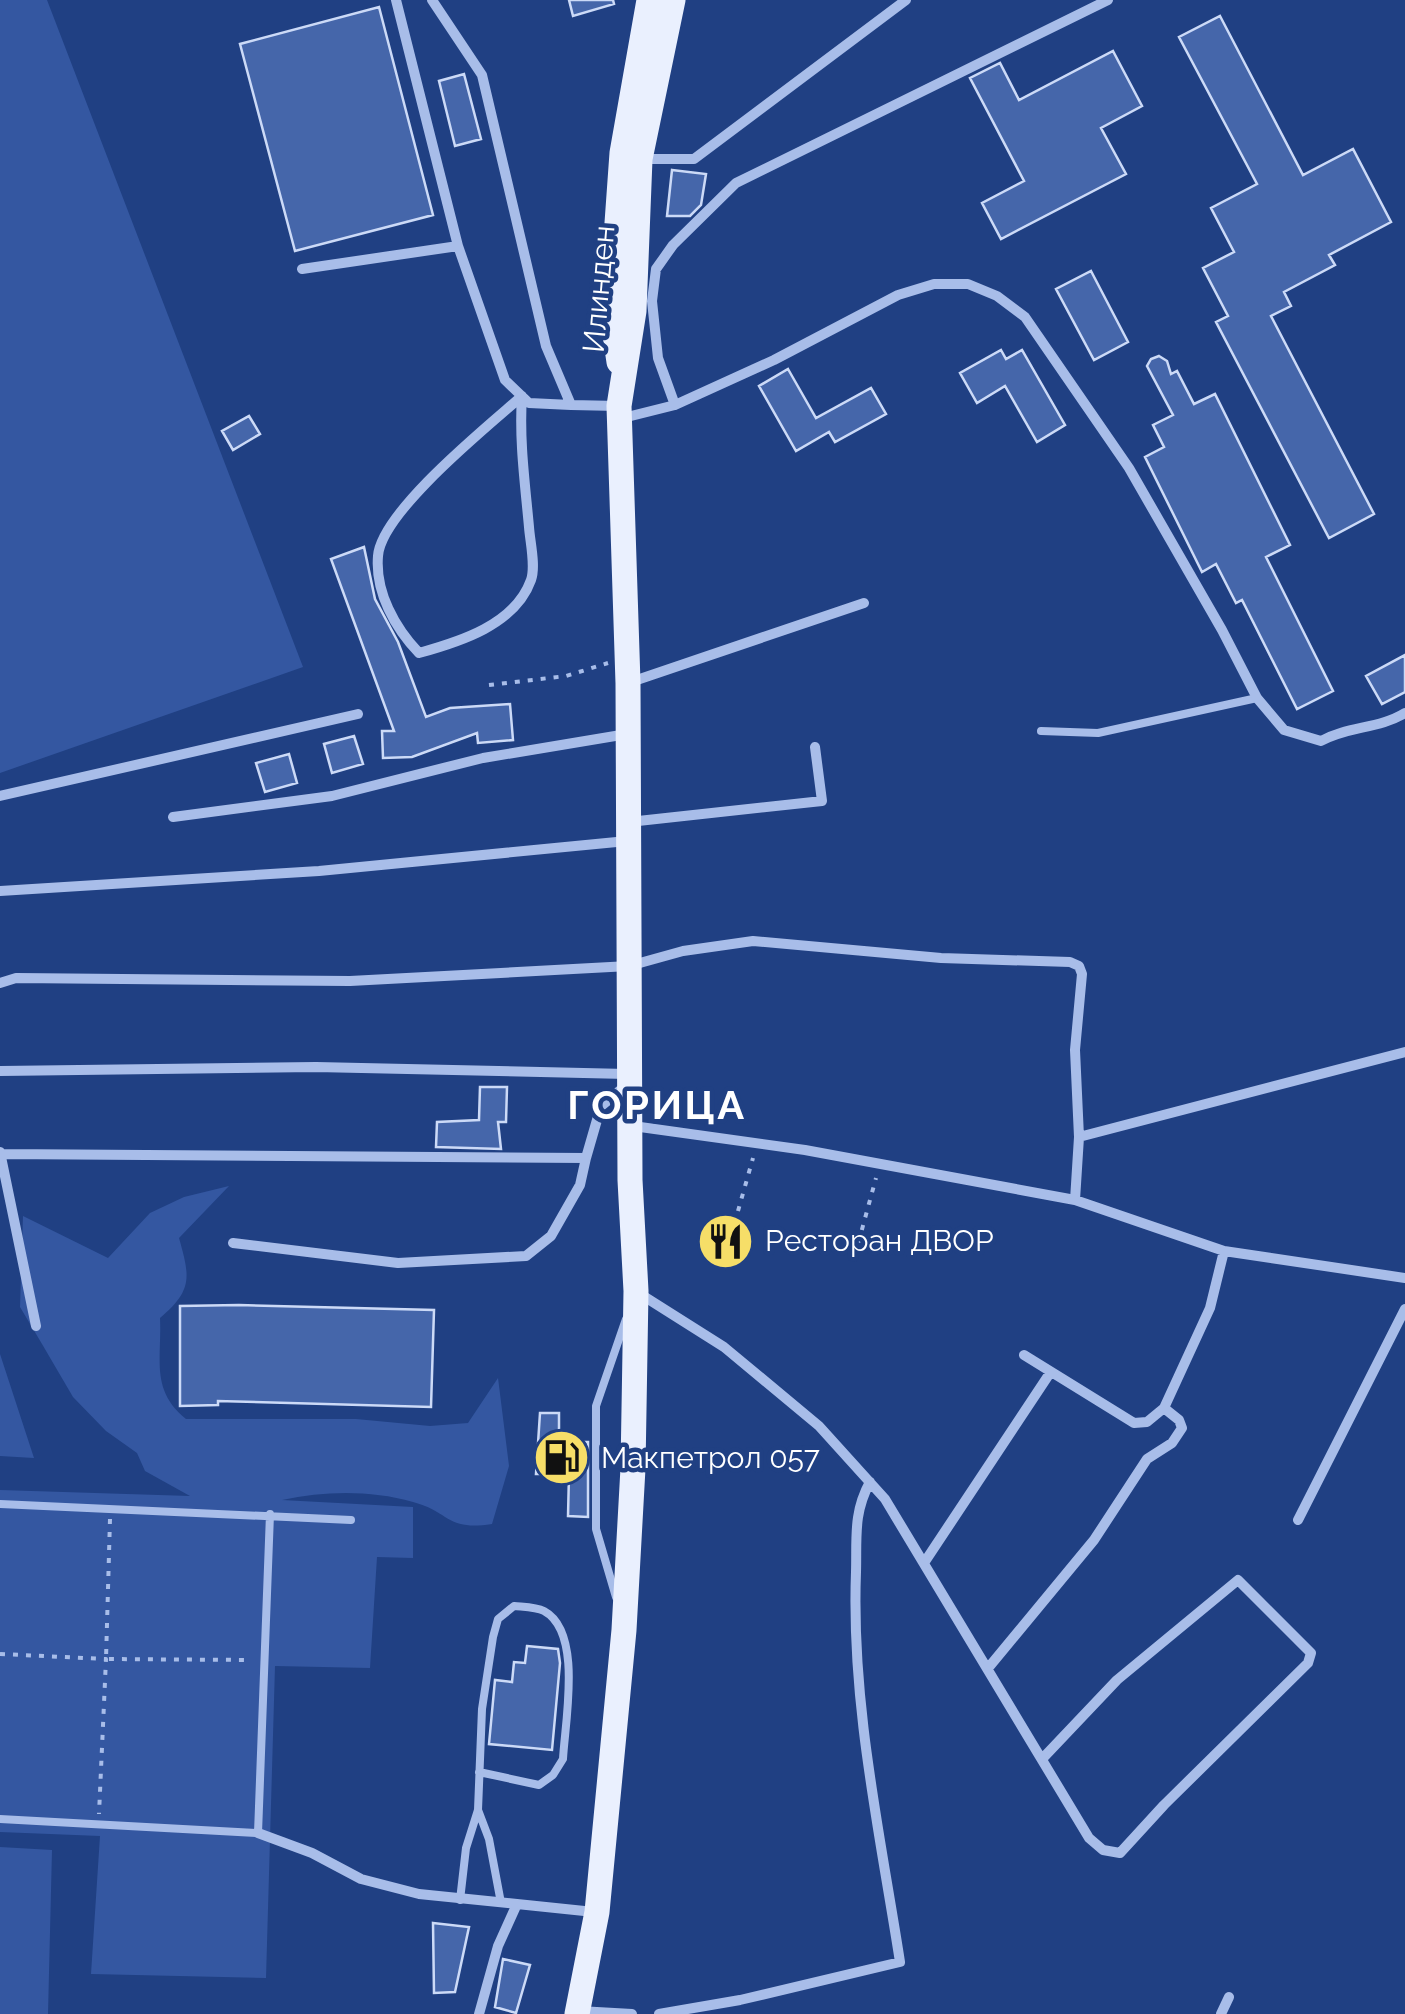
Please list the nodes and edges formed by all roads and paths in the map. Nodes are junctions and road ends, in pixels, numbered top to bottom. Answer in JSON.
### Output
{"nodes":[{"id":1,"x":396,"y":0,"type":"edge"},
{"id":2,"x":432,"y":0,"type":"edge"},
{"id":3,"x":649,"y":0,"type":"edge"},
{"id":4,"x":673,"y":0,"type":"edge"},
{"id":5,"x":906,"y":0,"type":"edge"},
{"id":6,"x":1108,"y":0,"type":"edge"},
{"id":7,"x":640,"y":159,"type":"junction"},
{"id":8,"x":458,"y":246,"type":"junction"},
{"id":9,"x":302,"y":270,"type":"dead end"},
{"id":10,"x":522,"y":396,"type":"junction"},
{"id":11,"x":620,"y":402,"type":"junction"},
{"id":12,"x":571,"y":405,"type":"junction"},
{"id":13,"x":675,"y":405,"type":"junction"},
{"id":14,"x":864,"y":603,"type":"dead end"},
{"id":15,"x":627,"y":656,"type":"junction"},
{"id":16,"x":628,"y":683,"type":"junction"},
{"id":17,"x":489,"y":685,"type":"dead end"},
{"id":18,"x":1257,"y":698,"type":"junction"},
{"id":19,"x":1405,"y":713,"type":"edge"},
{"id":20,"x":358,"y":714,"type":"dead end"},
{"id":21,"x":1041,"y":731,"type":"dead end"},
{"id":22,"x":628,"y":734,"type":"junction"},
{"id":23,"x":815,"y":746,"type":"dead end"},
{"id":24,"x":0,"y":796,"type":"edge"},
{"id":25,"x":174,"y":818,"type":"dead end"},
{"id":26,"x":628,"y":832,"type":"junction"},
{"id":27,"x":0,"y":891,"type":"edge"},
{"id":28,"x":629,"y":966,"type":"junction"},
{"id":29,"x":0,"y":982,"type":"edge"},
{"id":30,"x":1405,"y":1052,"type":"edge"},
{"id":31,"x":0,"y":1071,"type":"edge"},
{"id":32,"x":628,"y":1079,"type":"junction"},
{"id":33,"x":630,"y":1125,"type":"junction"},
{"id":34,"x":1079,"y":1138,"type":"junction"},
{"id":35,"x":756,"y":1143,"type":"junction"},
{"id":36,"x":0,"y":1153,"type":"edge"},
{"id":37,"x":586,"y":1158,"type":"junction"},
{"id":38,"x":880,"y":1164,"type":"junction"},
{"id":39,"x":1075,"y":1200,"type":"junction"},
{"id":40,"x":738,"y":1211,"type":"dead end"},
{"id":41,"x":233,"y":1243,"type":"dead end"},
{"id":42,"x":1224,"y":1251,"type":"junction"},
{"id":43,"x":855,"y":1255,"type":"dead end"},
{"id":44,"x":1405,"y":1278,"type":"edge"},
{"id":45,"x":636,"y":1291,"type":"junction"},
{"id":46,"x":1405,"y":1309,"type":"edge"},
{"id":47,"x":36,"y":1326,"type":"dead end"},
{"id":48,"x":1024,"y":1355,"type":"dead end"},
{"id":49,"x":1050,"y":1372,"type":"junction"},
{"id":50,"x":1164,"y":1408,"type":"junction"},
{"id":51,"x":870,"y":1482,"type":"junction"},
{"id":52,"x":0,"y":1504,"type":"edge"},
{"id":53,"x":110,"y":1509,"type":"junction"},
{"id":54,"x":270,"y":1514,"type":"junction"},
{"id":55,"x":351,"y":1520,"type":"dead end"},
{"id":56,"x":1298,"y":1520,"type":"dead end"},
{"id":57,"x":924,"y":1564,"type":"junction"},
{"id":58,"x":624,"y":1630,"type":"junction"},
{"id":59,"x":0,"y":1654,"type":"edge"},
{"id":60,"x":106,"y":1658,"type":"junction"},
{"id":61,"x":266,"y":1660,"type":"junction"},
{"id":62,"x":988,"y":1667,"type":"junction"},
{"id":63,"x":1042,"y":1758,"type":"junction"},
{"id":64,"x":478,"y":1772,"type":"junction"},
{"id":65,"x":478,"y":1810,"type":"junction"},
{"id":66,"x":0,"y":1819,"type":"edge"},
{"id":67,"x":98,"y":1824,"type":"junction"},
{"id":68,"x":258,"y":1833,"type":"junction"},
{"id":69,"x":460,"y":1900,"type":"junction"},
{"id":70,"x":500,"y":1903,"type":"junction"},
{"id":71,"x":517,"y":1904,"type":"junction"},
{"id":72,"x":597,"y":1912,"type":"junction"},
{"id":73,"x":1230,"y":1996,"type":"dead end"},
{"id":74,"x":577,"y":2012,"type":"edge"},
{"id":75,"x":480,"y":2014,"type":"edge"},
{"id":76,"x":632,"y":2014,"type":"edge"},
{"id":77,"x":659,"y":2014,"type":"edge"},
{"id":78,"x":1221,"y":2014,"type":"edge"}],
"edges":[{"from":1,"to":8,"type":"street"},
{"from":2,"to":12,"type":"street"},
{"from":3,"to":11,"type":"main road","name":"Илинден"},
{"from":4,"to":7,"type":"main road","name":"Илинден"},
{"from":5,"to":7,"type":"street"},
{"from":6,"to":13,"type":"street"},
{"from":7,"to":11,"type":"main road","name":"Илинден"},
{"from":8,"to":9,"type":"street"},
{"from":8,"to":10,"type":"street"},
{"from":10,"to":10,"type":"street"},
{"from":10,"to":12,"type":"street"},
{"from":11,"to":12,"type":"street"},
{"from":11,"to":13,"type":"street"},
{"from":11,"to":15,"type":"main road"},
{"from":13,"to":18,"type":"street"},
{"from":14,"to":16,"type":"street"},
{"from":15,"to":16,"type":"main road"},
{"from":15,"to":17,"type":"path"},
{"from":16,"to":22,"type":"main road"},
{"from":18,"to":19,"type":"street"},
{"from":18,"to":21,"type":"lane"},
{"from":20,"to":24,"type":"street"},
{"from":22,"to":25,"type":"street"},
{"from":22,"to":26,"type":"main road"},
{"from":23,"to":26,"type":"street"},
{"from":26,"to":27,"type":"street"},
{"from":26,"to":28,"type":"main road"},
{"from":28,"to":29,"type":"street"},
{"from":28,"to":32,"type":"main road"},
{"from":28,"to":34,"type":"street"},
{"from":30,"to":34,"type":"street"},
{"from":31,"to":32,"type":"street"},
{"from":32,"to":33,"type":"main road"},
{"from":32,"to":37,"type":"street"},
{"from":33,"to":35,"type":"street"},
{"from":33,"to":45,"type":"main road"},
{"from":34,"to":39,"type":"street"},
{"from":35,"to":38,"type":"street"},
{"from":35,"to":40,"type":"path"},
{"from":36,"to":37,"type":"street"},
{"from":36,"to":47,"type":"street"},
{"from":37,"to":41,"type":"street"},
{"from":38,"to":39,"type":"street"},
{"from":38,"to":43,"type":"path"},
{"from":39,"to":42,"type":"street"},
{"from":42,"to":44,"type":"street"},
{"from":42,"to":50,"type":"street"},
{"from":45,"to":51,"type":"street"},
{"from":45,"to":58,"type":"main road"},
{"from":45,"to":58,"type":"lane"},
{"from":46,"to":56,"type":"street"},
{"from":48,"to":49,"type":"street"},
{"from":49,"to":50,"type":"street"},
{"from":49,"to":57,"type":"street"},
{"from":50,"to":62,"type":"street"},
{"from":51,"to":57,"type":"street"},
{"from":51,"to":77,"type":"street"},
{"from":52,"to":53,"type":"lane"},
{"from":53,"to":54,"type":"lane"},
{"from":53,"to":60,"type":"path"},
{"from":54,"to":55,"type":"lane"},
{"from":54,"to":61,"type":"lane"},
{"from":57,"to":62,"type":"street"},
{"from":58,"to":72,"type":"main road"},
{"from":59,"to":60,"type":"path"},
{"from":60,"to":61,"type":"path"},
{"from":60,"to":67,"type":"path"},
{"from":61,"to":68,"type":"lane"},
{"from":62,"to":63,"type":"street"},
{"from":63,"to":63,"type":"street"},
{"from":64,"to":64,"type":"lane"},
{"from":64,"to":65,"type":"lane"},
{"from":65,"to":69,"type":"lane"},
{"from":65,"to":70,"type":"lane"},
{"from":66,"to":67,"type":"lane"},
{"from":67,"to":68,"type":"lane"},
{"from":68,"to":69,"type":"street"},
{"from":69,"to":70,"type":"street"},
{"from":70,"to":71,"type":"street"},
{"from":71,"to":72,"type":"street"},
{"from":71,"to":75,"type":"street"},
{"from":72,"to":74,"type":"main road"},
{"from":73,"to":78,"type":"street"},
{"from":74,"to":76,"type":"street"}]}
